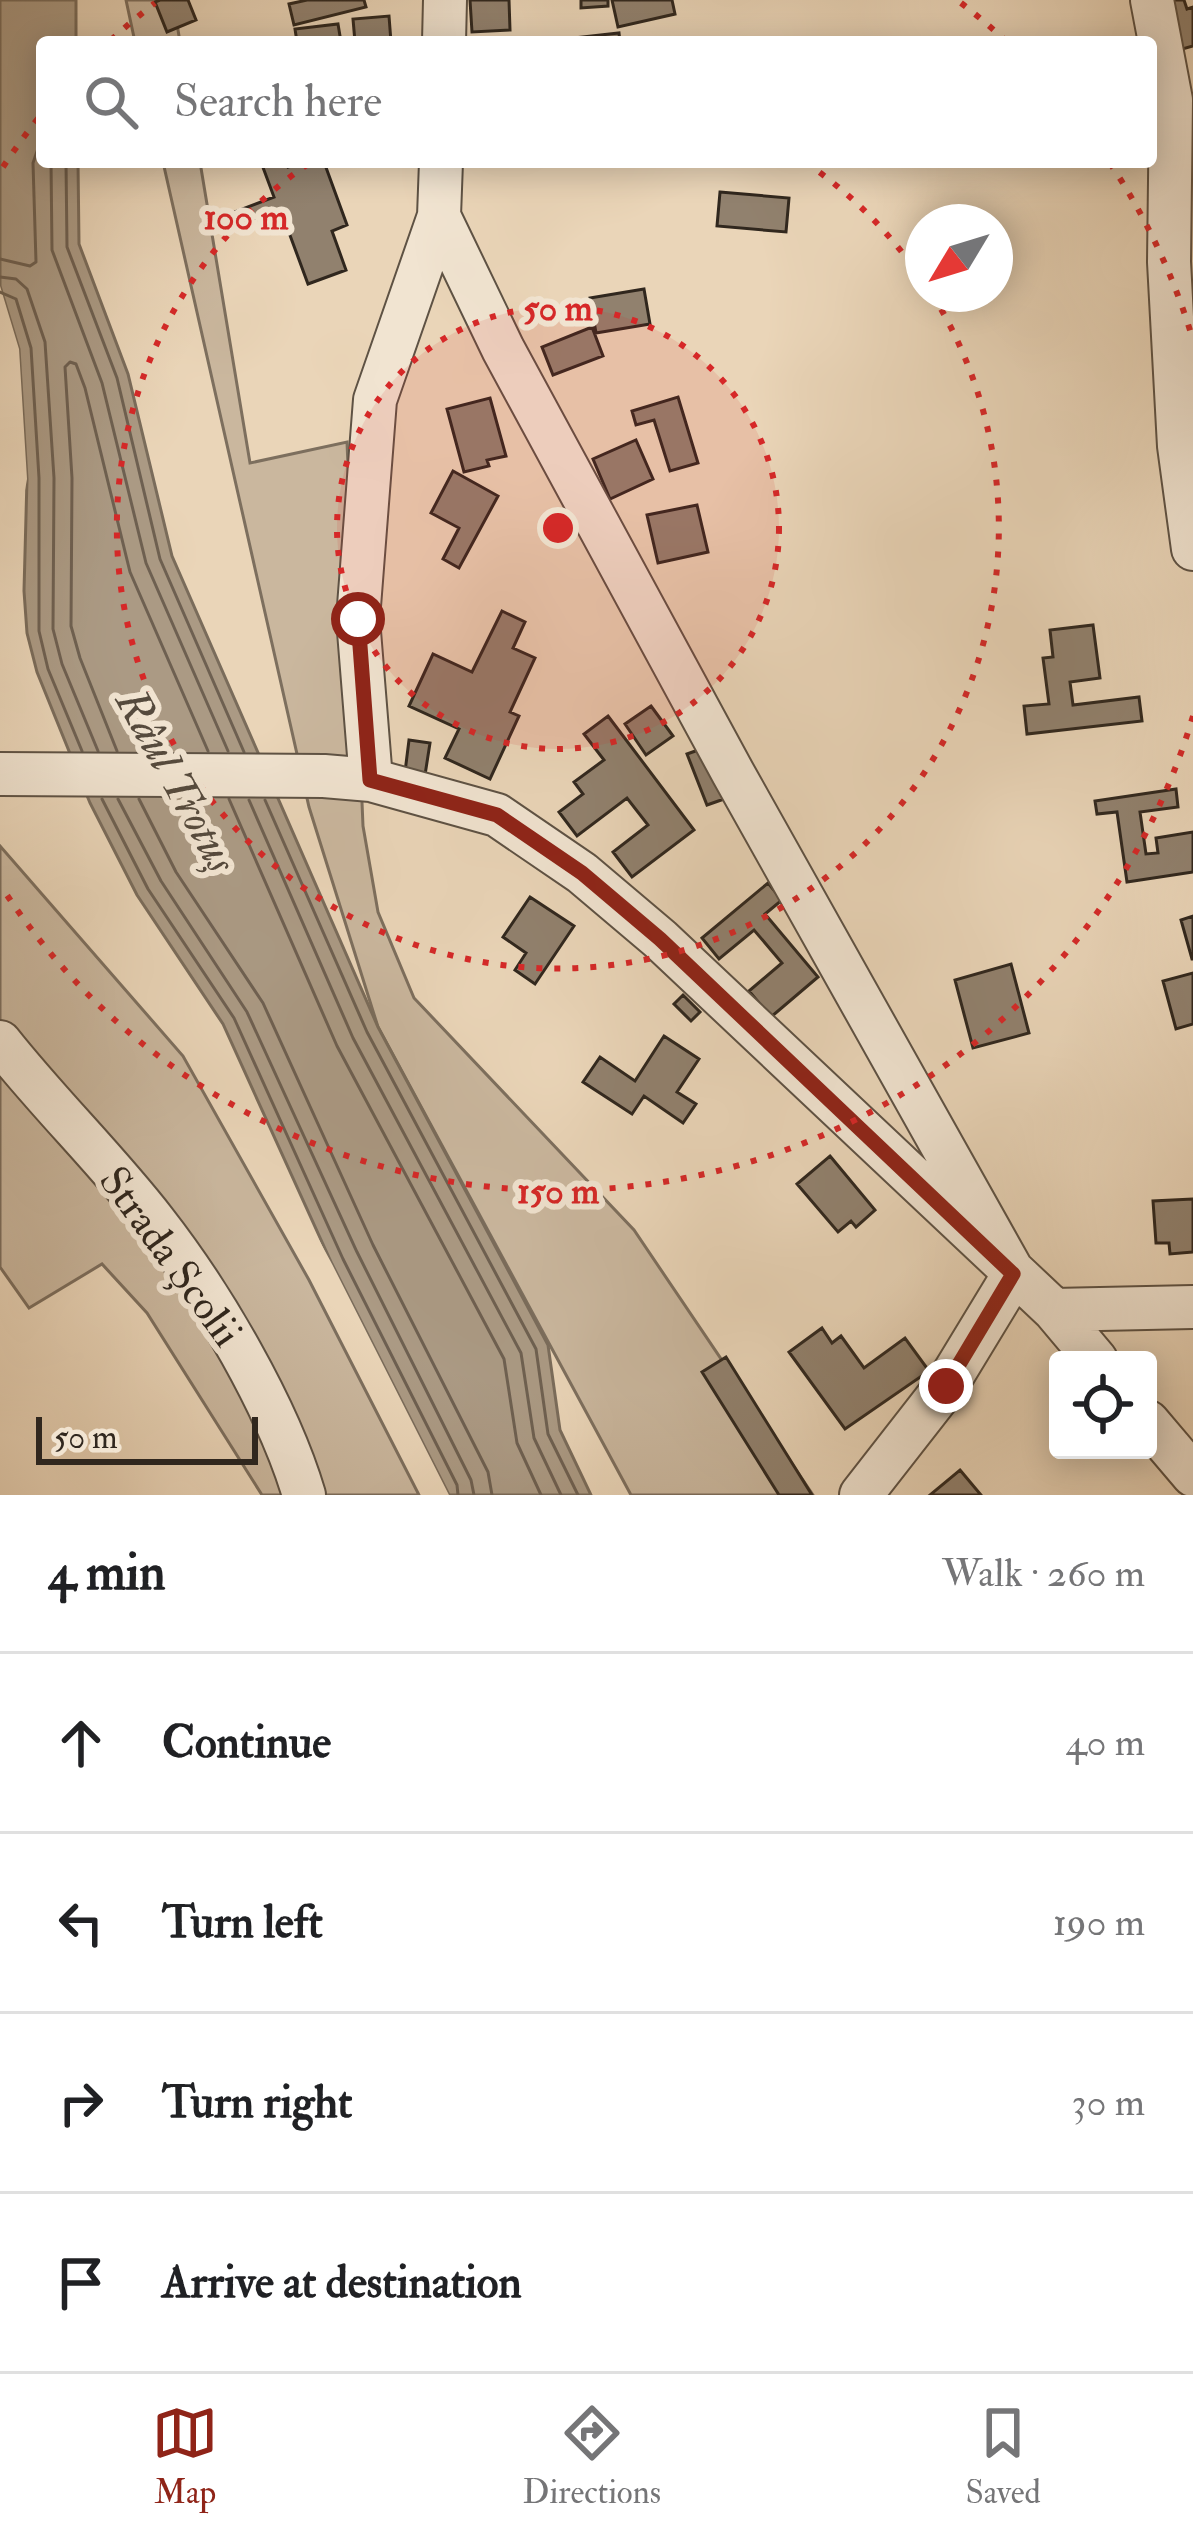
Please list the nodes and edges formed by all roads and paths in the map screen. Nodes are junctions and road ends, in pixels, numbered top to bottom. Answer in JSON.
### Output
{"nodes":[{"id":1,"x":445,"y":0,"type":"edge"},
{"id":2,"x":1151,"y":0,"type":"edge"},
{"id":3,"x":444,"y":36,"type":"edge"},
{"id":4,"x":441,"y":168,"type":"edge"},
{"id":5,"x":440,"y":216,"type":"junction"},
{"id":6,"x":1193,"y":549,"type":"edge"},
{"id":7,"x":0,"y":774,"type":"edge"},
{"id":8,"x":370,"y":780,"type":"junction"},
{"id":9,"x":0,"y":1042,"type":"edge"},
{"id":10,"x":1013,"y":1274,"type":"junction"},
{"id":11,"x":1193,"y":1307,"type":"edge"},
{"id":12,"x":1054,"y":1310,"type":"junction"},
{"id":13,"x":1088,"y":1351,"type":"edge"},
{"id":14,"x":1157,"y":1433,"type":"edge"},
{"id":15,"x":1193,"y":1475,"type":"edge"},
{"id":16,"x":304,"y":1495,"type":"edge"},
{"id":17,"x":861,"y":1495,"type":"edge"}],
"edges":[{"from":1,"to":3,"type":"street"},
{"from":2,"to":6,"type":"street"},
{"from":4,"to":5,"type":"street"},
{"from":5,"to":8,"type":"street"},
{"from":5,"to":10,"type":"street"},
{"from":7,"to":8,"type":"street"},
{"from":8,"to":10,"type":"street"},
{"from":9,"to":16,"type":"street","name":"Strada Școlii"},
{"from":10,"to":12,"type":"street"},
{"from":10,"to":17,"type":"street"},
{"from":11,"to":12,"type":"street"},
{"from":12,"to":13,"type":"street"},
{"from":14,"to":15,"type":"street"}]}
